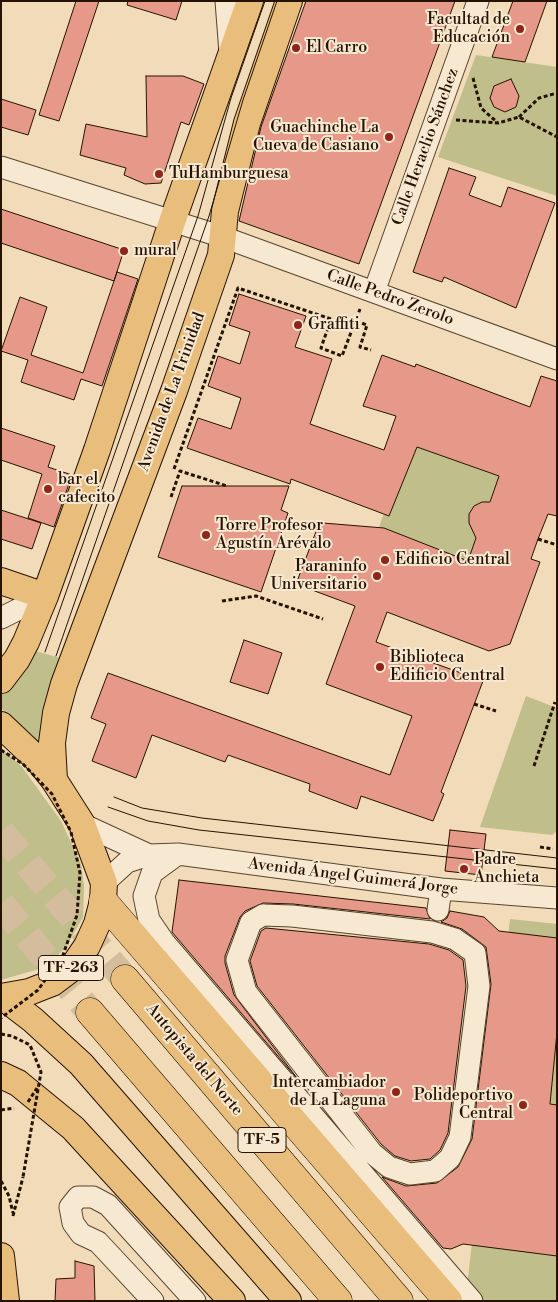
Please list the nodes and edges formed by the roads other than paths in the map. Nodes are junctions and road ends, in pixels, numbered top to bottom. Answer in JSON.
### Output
{"nodes":[{"id":1,"x":226,"y":1,"type":"edge"},
{"id":2,"x":250,"y":1,"type":"edge"},
{"id":3,"x":289,"y":1,"type":"edge"},
{"id":4,"x":478,"y":1,"type":"edge"},
{"id":5,"x":230,"y":59,"type":"junction"},
{"id":6,"x":1,"y":167,"type":"edge"},
{"id":7,"x":172,"y":222,"type":"junction"},
{"id":8,"x":213,"y":234,"type":"junction"},
{"id":9,"x":368,"y":298,"type":"junction"},
{"id":10,"x":557,"y":359,"type":"edge"},
{"id":11,"x":1,"y":581,"type":"edge"},
{"id":12,"x":45,"y":596,"type":"junction"},
{"id":13,"x":1,"y":619,"type":"edge"},
{"id":14,"x":30,"y":633,"type":"junction"},
{"id":15,"x":1,"y":680,"type":"edge"},
{"id":16,"x":1,"y":725,"type":"edge"},
{"id":17,"x":54,"y":780,"type":"junction"},
{"id":18,"x":82,"y":824,"type":"junction"},
{"id":19,"x":152,"y":862,"type":"junction"},
{"id":20,"x":104,"y":892,"type":"junction"},
{"id":21,"x":557,"y":898,"type":"edge"},
{"id":22,"x":154,"y":961,"type":"junction"},
{"id":23,"x":194,"y":975,"type":"junction"},
{"id":24,"x":125,"y":979,"type":"tunnel mouth"},
{"id":25,"x":2,"y":1004,"type":"edge"},
{"id":26,"x":90,"y":1012,"type":"tunnel mouth"},
{"id":27,"x":308,"y":1070,"type":"junction"},
{"id":28,"x":275,"y":1072,"type":"junction"},
{"id":29,"x":1,"y":1075,"type":"edge"},
{"id":30,"x":309,"y":1112,"type":"junction"},
{"id":31,"x":1,"y":1256,"type":"edge"},
{"id":32,"x":6,"y":1301,"type":"edge"},
{"id":33,"x":153,"y":1301,"type":"edge"},
{"id":34,"x":195,"y":1301,"type":"edge"},
{"id":35,"x":232,"y":1301,"type":"edge"},
{"id":36,"x":288,"y":1301,"type":"edge"},
{"id":37,"x":338,"y":1301,"type":"edge"},
{"id":38,"x":399,"y":1301,"type":"edge"},
{"id":39,"x":448,"y":1301,"type":"edge"},
{"id":40,"x":472,"y":1301,"type":"edge"}],
"edges":[{"from":1,"to":5,"type":"street"},
{"from":2,"to":5,"type":"main road"},
{"from":3,"to":8,"type":"main road","name":"Avenida de La Trinidad"},
{"from":4,"to":9,"type":"street","name":"Calle Heraclio Sánchez"},
{"from":5,"to":7,"type":"main road"},
{"from":6,"to":7,"type":"street","name":"Calle Pedro Zerolo"},
{"from":7,"to":8,"type":"street","name":"Calle Pedro Zerolo"},
{"from":7,"to":12,"type":"main road"},
{"from":8,"to":9,"type":"street","name":"Calle Pedro Zerolo"},
{"from":8,"to":17,"type":"main road","name":"Avenida de La Trinidad"},
{"from":9,"to":10,"type":"street","name":"Calle Pedro Zerolo"},
{"from":11,"to":12,"type":"main road"},
{"from":12,"to":13,"type":"street"},
{"from":12,"to":14,"type":"main road"},
{"from":13,"to":14,"type":"street"},
{"from":14,"to":15,"type":"main road"},
{"from":16,"to":17,"type":"main road"},
{"from":17,"to":18,"type":"main road"},
{"from":18,"to":19,"type":"street","name":"Avenida Ángel Guimerá Jorge"},
{"from":18,"to":20,"type":"main road"},
{"from":19,"to":20,"type":"street","name":"Avenida Ángel Guimerá Jorge"},
{"from":19,"to":21,"type":"street","name":"Avenida Ángel Guimerá Jorge"},
{"from":19,"to":23,"type":"street"},
{"from":20,"to":22,"type":"highway"},
{"from":20,"to":25,"type":"main road","number":"TF-263"},
{"from":22,"to":23,"type":"street"},
{"from":22,"to":39,"type":"highway"},
{"from":23,"to":28,"type":"street"},
{"from":24,"to":38,"type":"highway","name":"Autopista del Norte","number":"TF-5"},
{"from":25,"to":36,"type":"main road"},
{"from":26,"to":37,"type":"highway","number":"TF-5"},
{"from":27,"to":27,"type":"street"},
{"from":27,"to":28,"type":"street"},
{"from":27,"to":30,"type":"street"},
{"from":28,"to":30,"type":"street"},
{"from":29,"to":35,"type":"main road"},
{"from":30,"to":40,"type":"street"},
{"from":31,"to":32,"type":"main road"},
{"from":33,"to":34,"type":"street"}]}
